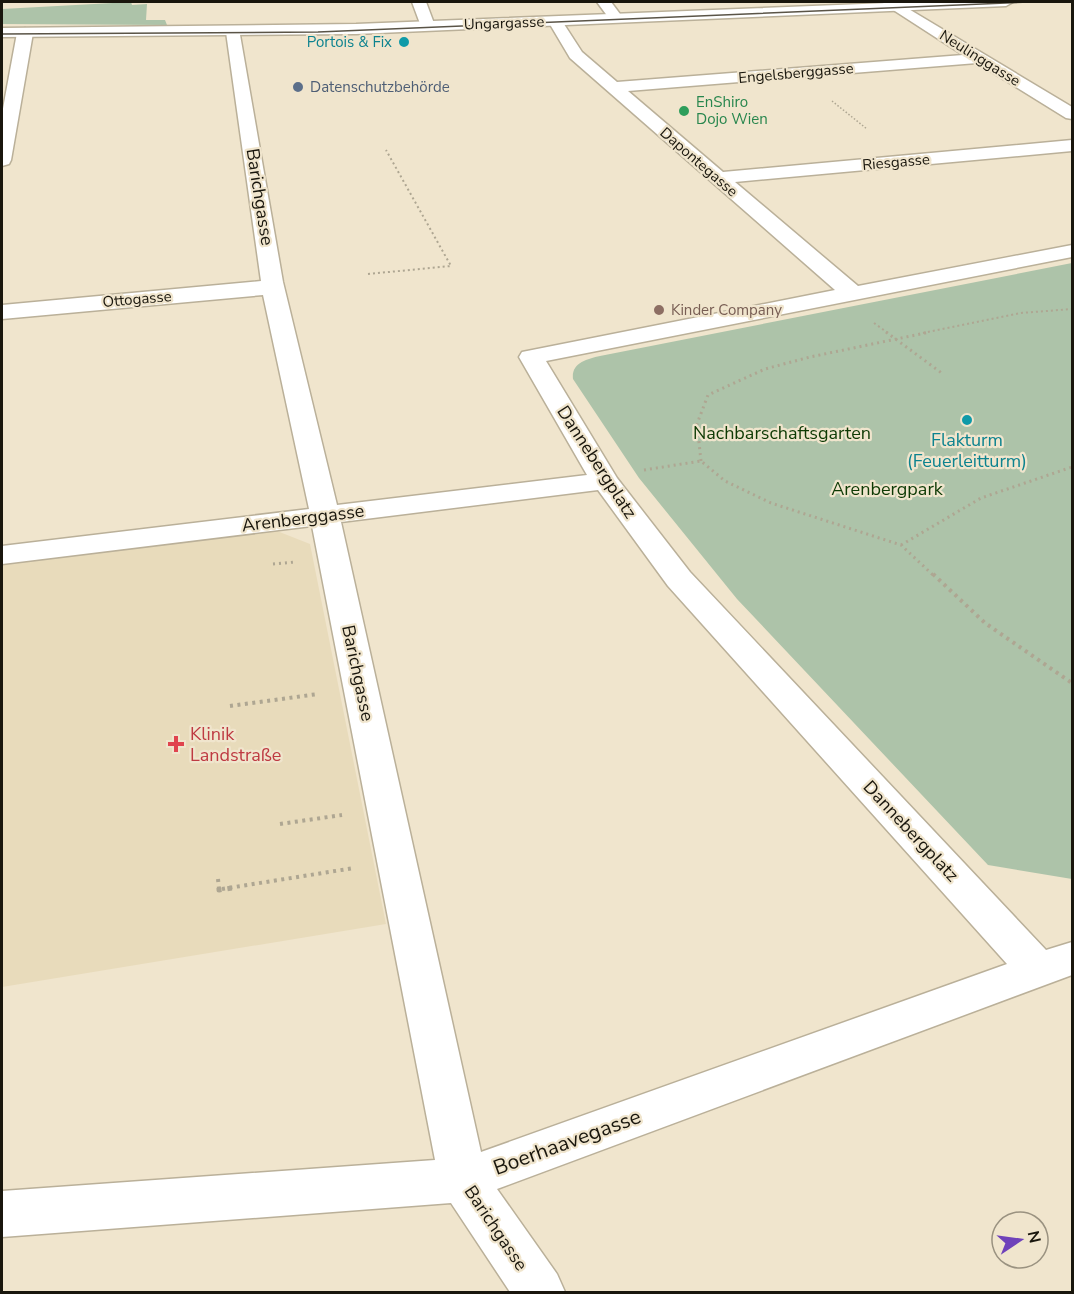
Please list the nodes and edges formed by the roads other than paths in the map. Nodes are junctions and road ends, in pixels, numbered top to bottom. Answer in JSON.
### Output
{"nodes":[{"id":1,"x":419,"y":2,"type":"edge"},
{"id":2,"x":604,"y":2,"type":"edge"},
{"id":3,"x":1006,"y":2,"type":"edge"},
{"id":4,"x":892,"y":4,"type":"edge"},
{"id":5,"x":616,"y":18,"type":"junction"},
{"id":6,"x":555,"y":21,"type":"junction"},
{"id":7,"x":427,"y":26,"type":"junction"},
{"id":8,"x":234,"y":32,"type":"junction"},
{"id":9,"x":2,"y":33,"type":"edge"},
{"id":10,"x":25,"y":33,"type":"junction"},
{"id":11,"x":980,"y":58,"type":"junction"},
{"id":12,"x":613,"y":87,"type":"junction"},
{"id":13,"x":1072,"y":114,"type":"edge"},
{"id":14,"x":1072,"y":145,"type":"edge"},
{"id":15,"x":2,"y":160,"type":"edge"},
{"id":16,"x":719,"y":178,"type":"junction"},
{"id":17,"x":1072,"y":251,"type":"edge"},
{"id":18,"x":273,"y":287,"type":"junction"},
{"id":19,"x":860,"y":306,"type":"junction"},
{"id":20,"x":2,"y":312,"type":"edge"},
{"id":21,"x":605,"y":481,"type":"junction"},
{"id":22,"x":325,"y":515,"type":"junction"},
{"id":23,"x":2,"y":555,"type":"edge"},
{"id":24,"x":1055,"y":964,"type":"edge"},
{"id":25,"x":463,"y":1180,"type":"junction"},
{"id":26,"x":2,"y":1214,"type":"edge"},
{"id":27,"x":539,"y":1293,"type":"edge"}],
"edges":[{"from":1,"to":7,"type":"street"},
{"from":2,"to":5,"type":"street"},
{"from":3,"to":4,"type":"street","name":"Ungargasse"},
{"from":4,"to":5,"type":"street","name":"Ungargasse"},
{"from":4,"to":11,"type":"street","name":"Neulinggasse"},
{"from":5,"to":6,"type":"street","name":"Ungargasse"},
{"from":6,"to":7,"type":"street","name":"Ungargasse"},
{"from":6,"to":12,"type":"street","name":"Dapontegasse"},
{"from":7,"to":8,"type":"street","name":"Ungargasse"},
{"from":8,"to":10,"type":"street","name":"Ungargasse"},
{"from":8,"to":18,"type":"street","name":"Barichgasse"},
{"from":9,"to":10,"type":"street","name":"Ungargasse"},
{"from":10,"to":15,"type":"street"},
{"from":11,"to":12,"type":"street","name":"Engelsberggasse"},
{"from":11,"to":13,"type":"street","name":"Neulinggasse"},
{"from":12,"to":16,"type":"street","name":"Dapontegasse"},
{"from":14,"to":16,"type":"street","name":"Riesgasse"},
{"from":16,"to":19,"type":"street","name":"Dapontegasse"},
{"from":17,"to":19,"type":"street","name":"Dannebergplatz"},
{"from":18,"to":20,"type":"street","name":"Ottogasse"},
{"from":18,"to":22,"type":"street","name":"Barichgasse"},
{"from":19,"to":21,"type":"street","name":"Dannebergplatz"},
{"from":21,"to":22,"type":"street","name":"Arenberggasse"},
{"from":21,"to":24,"type":"street","name":"Dannebergplatz"},
{"from":22,"to":23,"type":"street","name":"Arenberggasse"},
{"from":22,"to":25,"type":"street","name":"Barichgasse"},
{"from":24,"to":25,"type":"street","name":"Boerhaavegasse"},
{"from":25,"to":26,"type":"street","name":"Boerhaavegasse"},
{"from":25,"to":27,"type":"street","name":"Barichgasse"}]}
